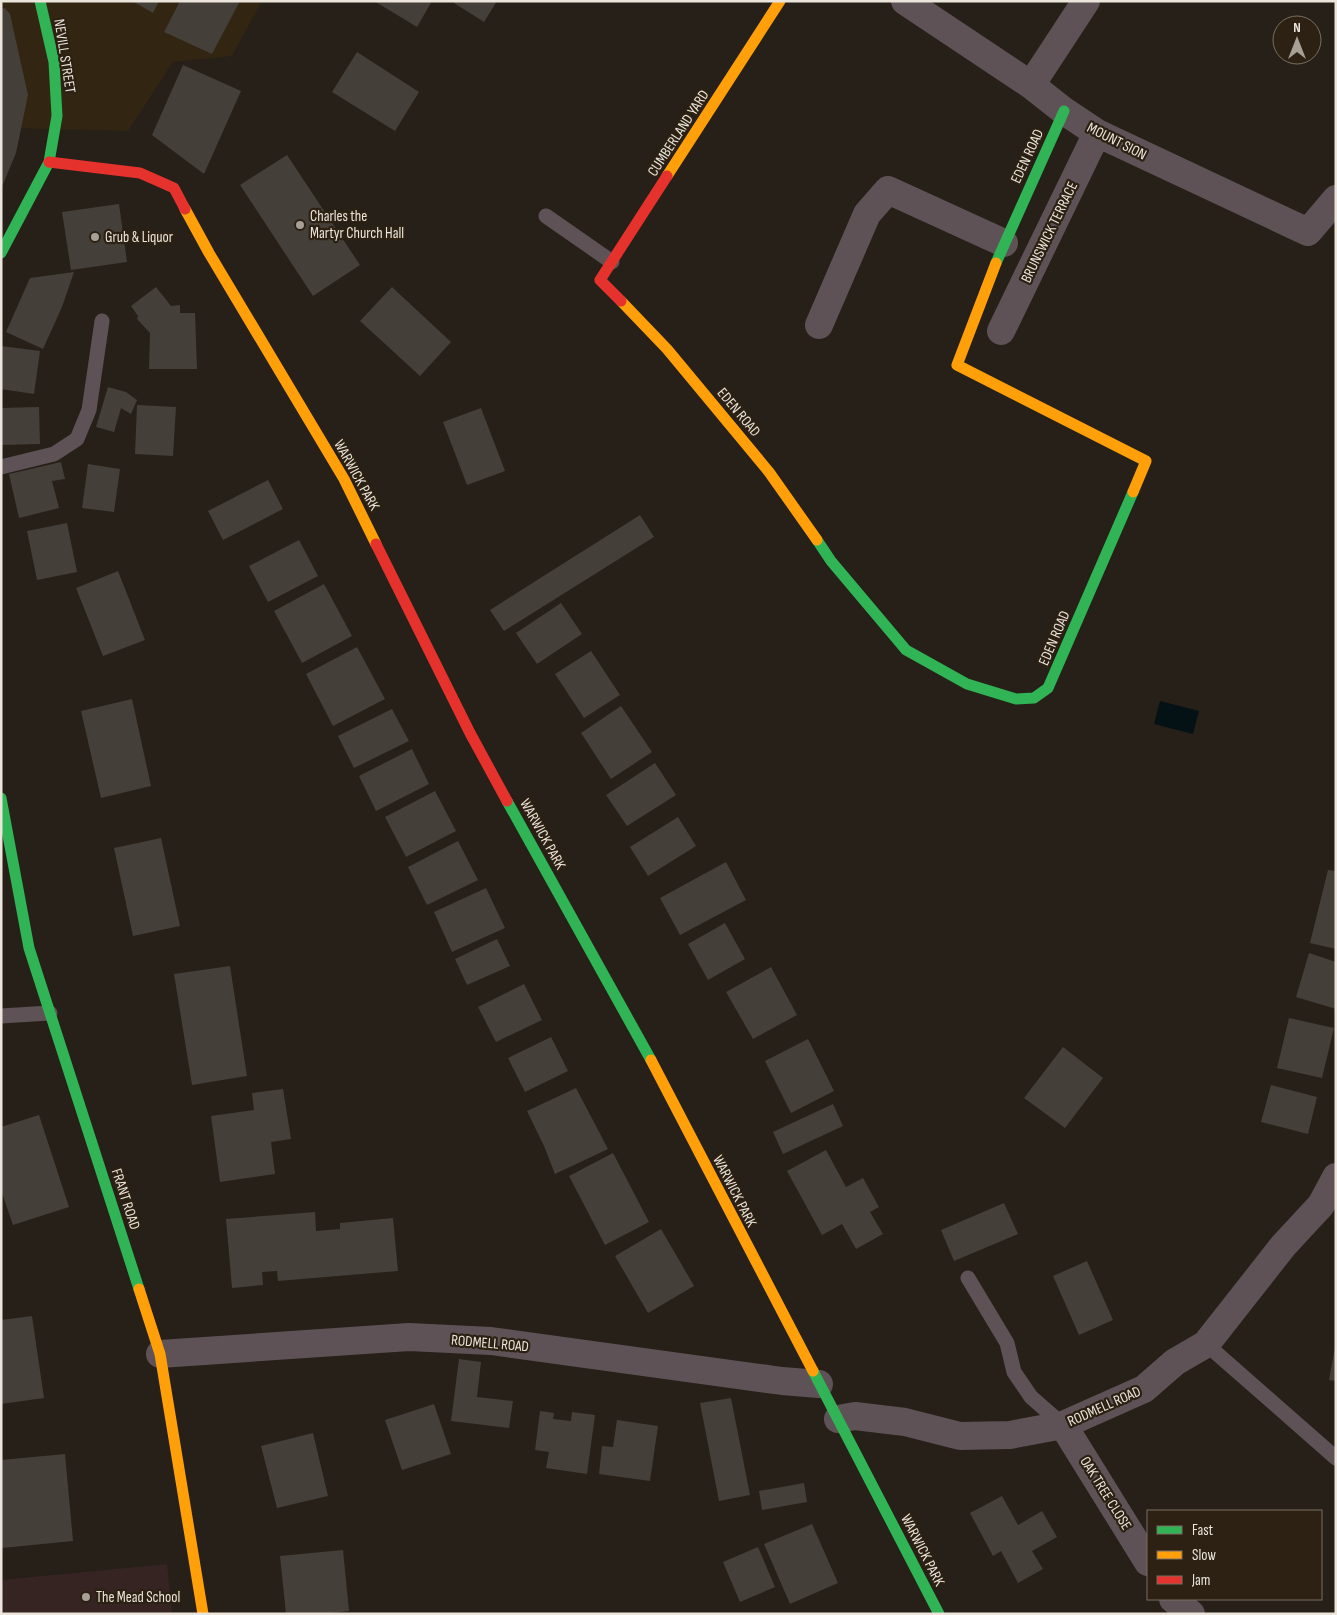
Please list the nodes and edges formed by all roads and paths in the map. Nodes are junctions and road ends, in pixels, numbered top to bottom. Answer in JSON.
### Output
{"nodes":[{"id":1,"x":40,"y":1,"type":"edge"},
{"id":2,"x":780,"y":1,"type":"edge"},
{"id":3,"x":905,"y":1,"type":"edge"},
{"id":4,"x":1086,"y":1,"type":"edge"},
{"id":5,"x":1030,"y":86,"type":"junction"},
{"id":6,"x":1064,"y":111,"type":"junction"},
{"id":7,"x":1097,"y":133,"type":"junction"},
{"id":8,"x":49,"y":162,"type":"junction"},
{"id":9,"x":1336,"y":199,"type":"edge"},
{"id":10,"x":546,"y":216,"type":"dead end"},
{"id":11,"x":1004,"y":243,"type":"junction"},
{"id":12,"x":1,"y":253,"type":"edge"},
{"id":13,"x":612,"y":262,"type":"junction"},
{"id":14,"x":600,"y":280,"type":"joint"},
{"id":15,"x":102,"y":321,"type":"dead end"},
{"id":16,"x":819,"y":325,"type":"dead end"},
{"id":17,"x":1002,"y":332,"type":"dead end"},
{"id":18,"x":1,"y":467,"type":"edge"},
{"id":19,"x":1,"y":798,"type":"edge"},
{"id":20,"x":50,"y":1013,"type":"junction"},
{"id":21,"x":1,"y":1016,"type":"edge"},
{"id":22,"x":1336,"y":1176,"type":"edge"},
{"id":23,"x":968,"y":1278,"type":"dead end"},
{"id":24,"x":1206,"y":1344,"type":"junction"},
{"id":25,"x":160,"y":1354,"type":"junction"},
{"id":26,"x":818,"y":1384,"type":"junction"},
{"id":27,"x":838,"y":1419,"type":"junction"},
{"id":28,"x":1063,"y":1424,"type":"junction"},
{"id":29,"x":1336,"y":1458,"type":"edge"},
{"id":30,"x":1147,"y":1560,"type":"edge"},
{"id":31,"x":1174,"y":1600,"type":"edge"},
{"id":32,"x":203,"y":1614,"type":"edge"},
{"id":33,"x":939,"y":1614,"type":"edge"},
{"id":34,"x":1191,"y":1614,"type":"edge"}],
"edges":[{"from":1,"to":8,"type":"street","name":"NEVILL STREET"},
{"from":2,"to":13,"type":"street","name":"CUMBERLAND YARD"},
{"from":3,"to":5,"type":"street","name":"MOUNT SION"},
{"from":4,"to":5,"type":"street"},
{"from":5,"to":6,"type":"street","name":"MOUNT SION"},
{"from":6,"to":7,"type":"street","name":"MOUNT SION"},
{"from":6,"to":11,"type":"street","name":"EDEN ROAD"},
{"from":7,"to":9,"type":"street","name":"MOUNT SION"},
{"from":7,"to":17,"type":"street","name":"BRUNSWICK TERRACE"},
{"from":8,"to":12,"type":"street","name":"NEVILL STREET"},
{"from":8,"to":26,"type":"street","name":"WARWICK PARK"},
{"from":10,"to":13,"type":"lane"},
{"from":11,"to":14,"type":"street","name":"EDEN ROAD"},
{"from":11,"to":16,"type":"street"},
{"from":13,"to":14,"type":"street","name":"CUMBERLAND YARD"},
{"from":15,"to":18,"type":"lane"},
{"from":19,"to":20,"type":"street","name":"FRANT ROAD"},
{"from":20,"to":21,"type":"lane"},
{"from":20,"to":25,"type":"street","name":"FRANT ROAD"},
{"from":22,"to":24,"type":"street","name":"RODMELL ROAD"},
{"from":23,"to":28,"type":"lane"},
{"from":24,"to":28,"type":"street","name":"RODMELL ROAD"},
{"from":24,"to":29,"type":"lane"},
{"from":25,"to":26,"type":"street","name":"RODMELL ROAD"},
{"from":25,"to":32,"type":"street","name":"FRANT ROAD"},
{"from":26,"to":27,"type":"street","name":"WARWICK PARK"},
{"from":27,"to":28,"type":"street","name":"RODMELL ROAD"},
{"from":27,"to":33,"type":"street","name":"WARWICK PARK"},
{"from":28,"to":30,"type":"street","name":"OAK TREE CLOSE"},
{"from":31,"to":34,"type":"street"}]}
